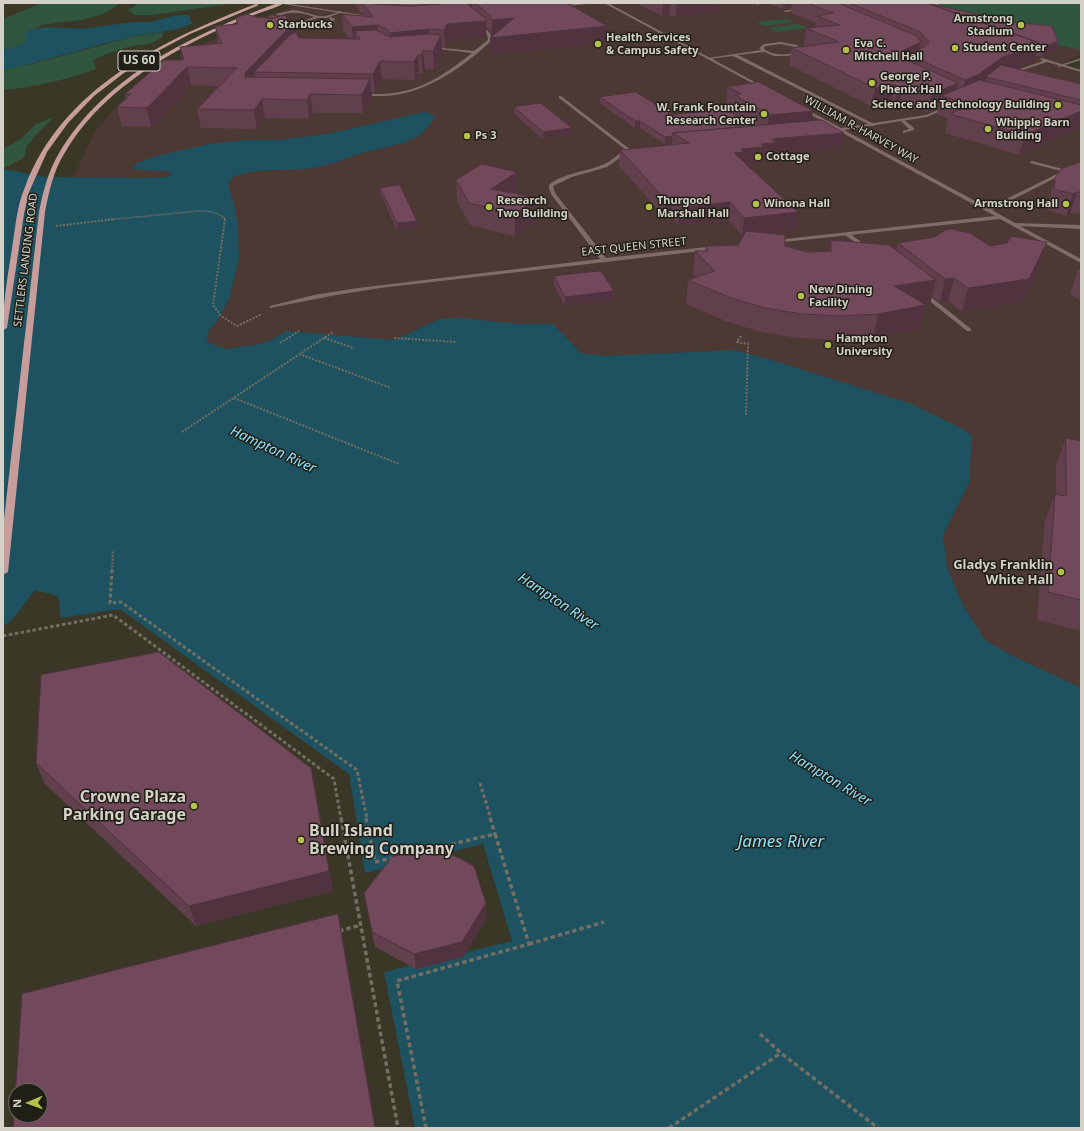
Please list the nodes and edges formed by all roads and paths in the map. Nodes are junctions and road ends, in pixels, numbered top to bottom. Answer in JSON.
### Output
{"nodes":[{"id":1,"x":263,"y":3,"type":"edge"},
{"id":2,"x":278,"y":3,"type":"edge"},
{"id":3,"x":281,"y":3,"type":"edge"},
{"id":4,"x":593,"y":3,"type":"edge"},
{"id":5,"x":606,"y":3,"type":"edge"},
{"id":6,"x":754,"y":3,"type":"edge"},
{"id":7,"x":942,"y":3,"type":"edge"},
{"id":8,"x":759,"y":5,"type":"dead end"},
{"id":9,"x":557,"y":6,"type":"edge"},
{"id":10,"x":802,"y":9,"type":"dead end"},
{"id":11,"x":923,"y":9,"type":"edge"},
{"id":12,"x":785,"y":11,"type":"dead end"},
{"id":13,"x":340,"y":12,"type":"junction"},
{"id":14,"x":316,"y":17,"type":"junction"},
{"id":15,"x":329,"y":18,"type":"junction"},
{"id":16,"x":375,"y":18,"type":"edge"},
{"id":17,"x":265,"y":20,"type":"edge"},
{"id":18,"x":474,"y":21,"type":"edge"},
{"id":19,"x":294,"y":27,"type":"junction"},
{"id":20,"x":281,"y":31,"type":"edge"},
{"id":21,"x":430,"y":48,"type":"edge"},
{"id":22,"x":764,"y":51,"type":"junction"},
{"id":23,"x":476,"y":52,"type":"junction"},
{"id":24,"x":734,"y":55,"type":"junction"},
{"id":25,"x":710,"y":58,"type":"junction"},
{"id":26,"x":1038,"y":58,"type":"edge"},
{"id":27,"x":1081,"y":59,"type":"edge"},
{"id":28,"x":1046,"y":61,"type":"junction"},
{"id":29,"x":1059,"y":66,"type":"junction"},
{"id":30,"x":1081,"y":71,"type":"edge"},
{"id":31,"x":1005,"y":76,"type":"edge"},
{"id":32,"x":766,"y":89,"type":"edge"},
{"id":33,"x":354,"y":94,"type":"edge"},
{"id":34,"x":560,"y":97,"type":"dead end"},
{"id":35,"x":712,"y":104,"type":"dead end"},
{"id":36,"x":948,"y":107,"type":"edge"},
{"id":37,"x":801,"y":108,"type":"edge"},
{"id":38,"x":733,"y":117,"type":"edge"},
{"id":39,"x":902,"y":120,"type":"junction"},
{"id":40,"x":873,"y":125,"type":"junction"},
{"id":41,"x":842,"y":130,"type":"junction"},
{"id":42,"x":827,"y":132,"type":"edge"},
{"id":43,"x":905,"y":132,"type":"dead end"},
{"id":44,"x":1032,"y":162,"type":"edge"},
{"id":45,"x":1081,"y":163,"type":"edge"},
{"id":46,"x":1065,"y":171,"type":"junction"},
{"id":47,"x":988,"y":210,"type":"junction"},
{"id":48,"x":1001,"y":217,"type":"junction"},
{"id":49,"x":1014,"y":224,"type":"junction"},
{"id":50,"x":55,"y":226,"type":"dead end"},
{"id":51,"x":1079,"y":226,"type":"edge"},
{"id":52,"x":847,"y":234,"type":"junction"},
{"id":53,"x":773,"y":242,"type":"edge"},
{"id":54,"x":719,"y":248,"type":"edge"},
{"id":55,"x":873,"y":254,"type":"edge"},
{"id":56,"x":604,"y":260,"type":"junction"},
{"id":57,"x":1081,"y":261,"type":"edge"},
{"id":58,"x":921,"y":292,"type":"edge"},
{"id":59,"x":272,"y":307,"type":"joint"},
{"id":60,"x":3,"y":328,"type":"edge"},
{"id":61,"x":969,"y":330,"type":"dead end"},
{"id":62,"x":299,"y":331,"type":"dead end"},
{"id":63,"x":333,"y":332,"type":"dead end"},
{"id":64,"x":741,"y":336,"type":"dead end"},
{"id":65,"x":324,"y":338,"type":"junction"},
{"id":66,"x":394,"y":338,"type":"dead end"},
{"id":67,"x":456,"y":342,"type":"dead end"},
{"id":68,"x":280,"y":343,"type":"dead end"},
{"id":69,"x":354,"y":348,"type":"dead end"},
{"id":70,"x":299,"y":354,"type":"junction"},
{"id":71,"x":391,"y":388,"type":"dead end"},
{"id":72,"x":234,"y":398,"type":"junction"},
{"id":73,"x":746,"y":415,"type":"dead end"},
{"id":74,"x":182,"y":432,"type":"dead end"},
{"id":75,"x":398,"y":464,"type":"dead end"},
{"id":76,"x":113,"y":550,"type":"dead end"},
{"id":77,"x":3,"y":572,"type":"edge"},
{"id":78,"x":3,"y":636,"type":"edge"},
{"id":79,"x":480,"y":783,"type":"dead end"},
{"id":80,"x":495,"y":834,"type":"junction"},
{"id":81,"x":428,"y":850,"type":"edge"},
{"id":82,"x":398,"y":857,"type":"edge"},
{"id":83,"x":604,"y":922,"type":"dead end"},
{"id":84,"x":361,"y":925,"type":"junction"},
{"id":85,"x":334,"y":932,"type":"edge"},
{"id":86,"x":529,"y":944,"type":"junction"},
{"id":87,"x":760,"y":1034,"type":"dead end"},
{"id":88,"x":781,"y":1053,"type":"junction"},
{"id":89,"x":398,"y":1128,"type":"edge"},
{"id":90,"x":426,"y":1128,"type":"edge"},
{"id":91,"x":669,"y":1128,"type":"edge"},
{"id":92,"x":878,"y":1128,"type":"edge"}],
"edges":[{"from":1,"to":60,"type":"main road","name":"SETTLERS LANDING ROAD","number":"US 60"},
{"from":2,"to":3,"type":"street"},
{"from":3,"to":13,"type":"street"},
{"from":3,"to":77,"type":"main road","name":"SETTLERS LANDING ROAD","number":"US 60"},
{"from":4,"to":9,"type":"street"},
{"from":5,"to":25,"type":"street"},
{"from":6,"to":8,"type":"path"},
{"from":7,"to":11,"type":"street"},
{"from":10,"to":12,"type":"street"},
{"from":13,"to":15,"type":"street"},
{"from":13,"to":16,"type":"street"},
{"from":14,"to":15,"type":"street"},
{"from":14,"to":17,"type":"street"},
{"from":14,"to":19,"type":"street"},
{"from":15,"to":19,"type":"street"},
{"from":18,"to":23,"type":"street"},
{"from":19,"to":20,"type":"street"},
{"from":21,"to":23,"type":"street"},
{"from":22,"to":22,"type":"street"},
{"from":22,"to":24,"type":"street"},
{"from":23,"to":33,"type":"street"},
{"from":24,"to":25,"type":"street"},
{"from":24,"to":40,"type":"street"},
{"from":25,"to":32,"type":"street"},
{"from":26,"to":28,"type":"street"},
{"from":27,"to":29,"type":"street"},
{"from":28,"to":29,"type":"street"},
{"from":28,"to":31,"type":"street"},
{"from":29,"to":30,"type":"street"},
{"from":34,"to":56,"type":"street"},
{"from":35,"to":38,"type":"street"},
{"from":36,"to":39,"type":"street"},
{"from":37,"to":41,"type":"street","name":"WILLIAM R. HARVEY WAY"},
{"from":39,"to":40,"type":"street"},
{"from":39,"to":43,"type":"street"},
{"from":40,"to":41,"type":"street"},
{"from":41,"to":42,"type":"street"},
{"from":41,"to":47,"type":"street","name":"WILLIAM R. HARVEY WAY"},
{"from":44,"to":46,"type":"street"},
{"from":45,"to":46,"type":"street"},
{"from":46,"to":47,"type":"street"},
{"from":47,"to":48,"type":"street","name":"WILLIAM R. HARVEY WAY"},
{"from":48,"to":49,"type":"street","name":"WILLIAM R. HARVEY WAY"},
{"from":48,"to":52,"type":"street"},
{"from":49,"to":51,"type":"street"},
{"from":49,"to":57,"type":"street","name":"WILLIAM R. HARVEY WAY"},
{"from":50,"to":59,"type":"path"},
{"from":52,"to":53,"type":"street"},
{"from":52,"to":55,"type":"street"},
{"from":54,"to":56,"type":"street","name":"EAST QUEEN STREET"},
{"from":56,"to":59,"type":"street","name":"EAST QUEEN STREET"},
{"from":58,"to":61,"type":"street"},
{"from":62,"to":68,"type":"path"},
{"from":63,"to":65,"type":"path"},
{"from":64,"to":73,"type":"path"},
{"from":65,"to":69,"type":"path"},
{"from":65,"to":70,"type":"path"},
{"from":66,"to":67,"type":"path"},
{"from":70,"to":71,"type":"path"},
{"from":70,"to":72,"type":"path"},
{"from":72,"to":74,"type":"path"},
{"from":72,"to":75,"type":"path"},
{"from":76,"to":82,"type":"path"},
{"from":78,"to":84,"type":"path"},
{"from":79,"to":80,"type":"path"},
{"from":80,"to":81,"type":"path"},
{"from":80,"to":86,"type":"path"},
{"from":83,"to":86,"type":"path"},
{"from":84,"to":85,"type":"path"},
{"from":84,"to":89,"type":"path"},
{"from":86,"to":90,"type":"path"},
{"from":87,"to":88,"type":"path"},
{"from":88,"to":91,"type":"path"},
{"from":88,"to":92,"type":"path"}]}
